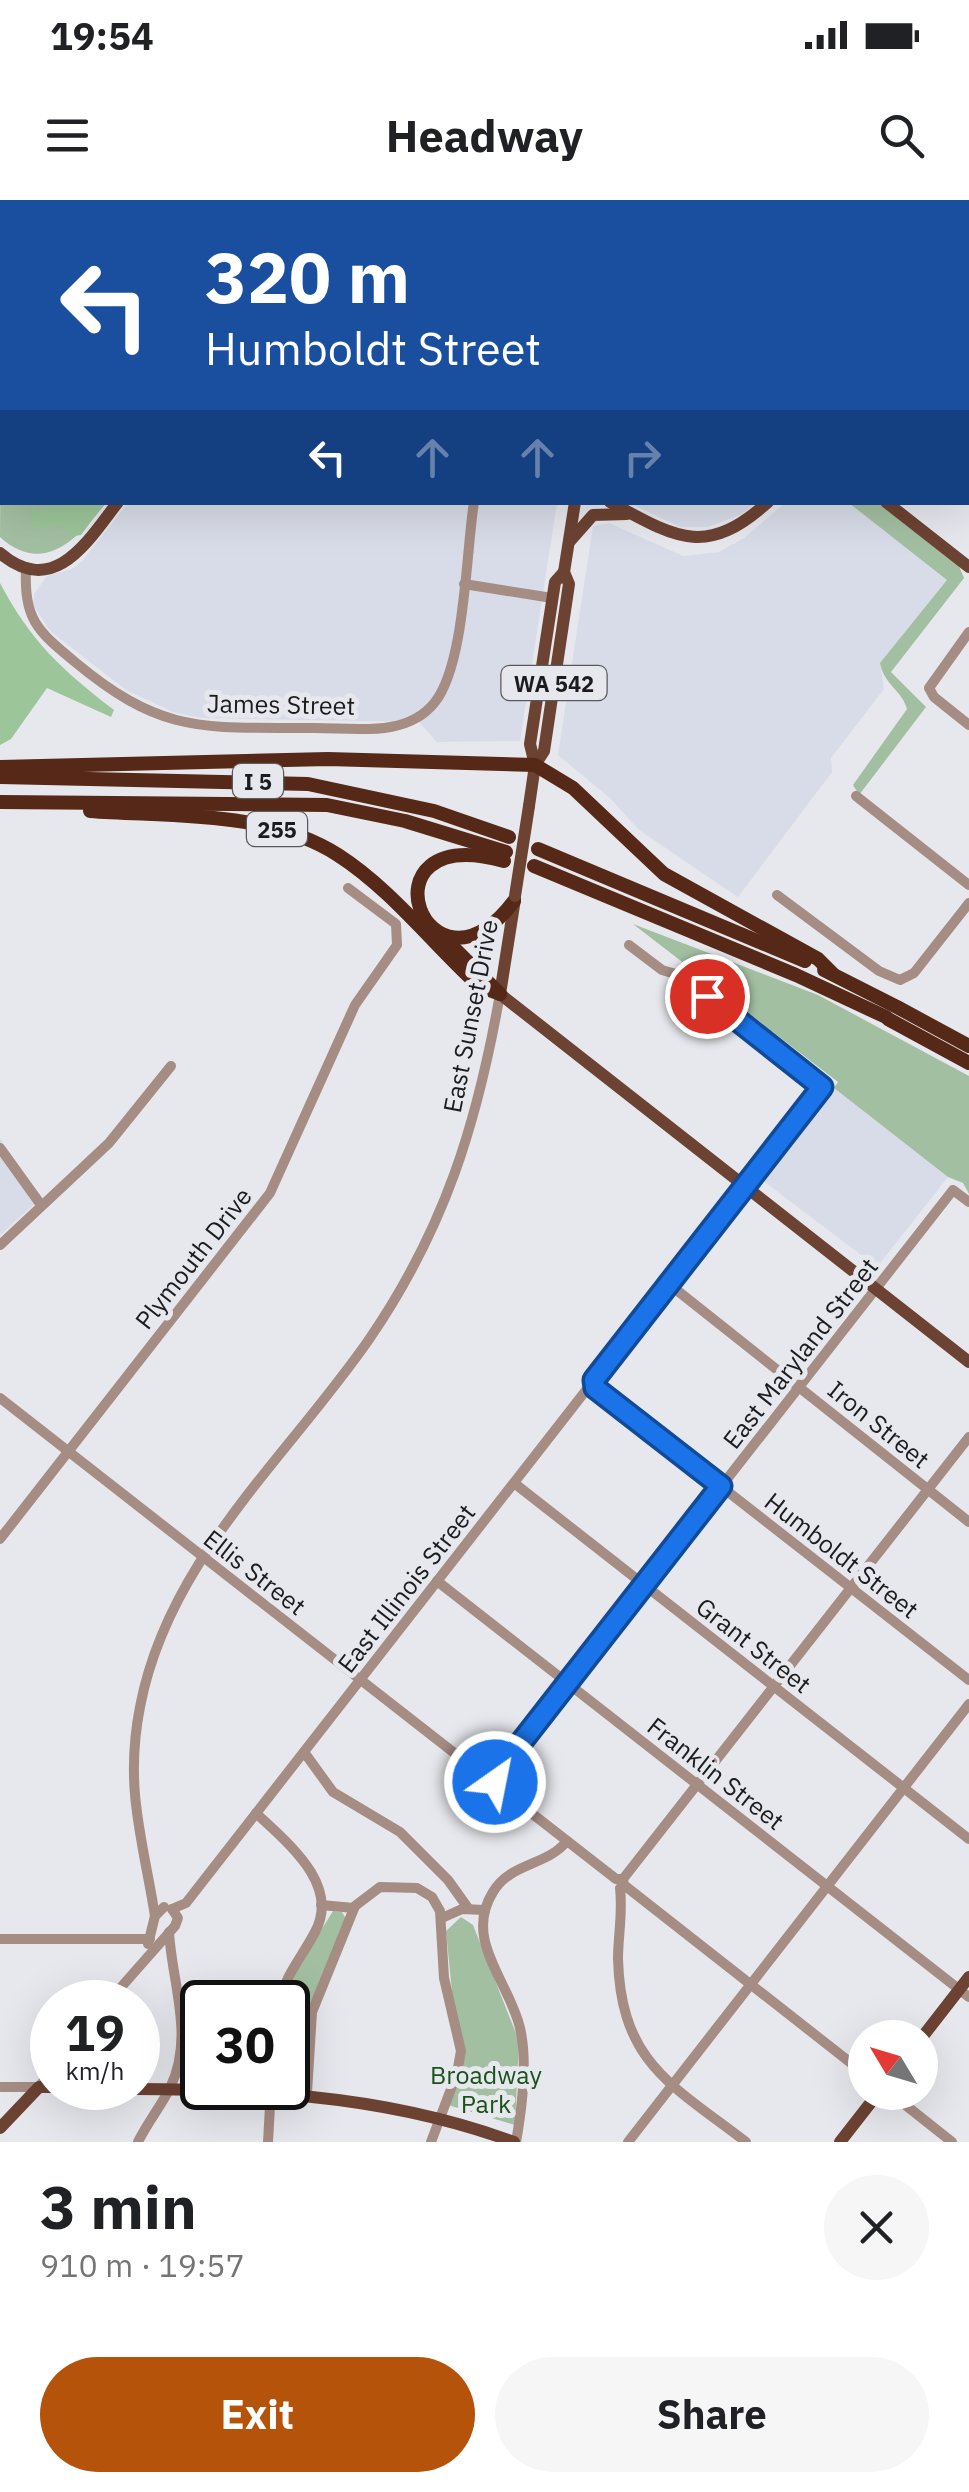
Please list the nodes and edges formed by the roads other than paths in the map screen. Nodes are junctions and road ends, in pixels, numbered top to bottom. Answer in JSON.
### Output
{"nodes":[{"id":1,"x":115,"y":505,"type":"edge"},
{"id":2,"x":475,"y":505,"type":"edge"},
{"id":3,"x":574,"y":505,"type":"edge"},
{"id":4,"x":616,"y":505,"type":"edge"},
{"id":5,"x":765,"y":505,"type":"edge"},
{"id":6,"x":890,"y":505,"type":"edge"},
{"id":7,"x":632,"y":514,"type":"junction"},
{"id":8,"x":568,"y":543,"type":"junction"},
{"id":9,"x":0,"y":553,"type":"edge"},
{"id":10,"x":26,"y":567,"type":"junction"},
{"id":11,"x":969,"y":567,"type":"edge"},
{"id":12,"x":564,"y":572,"type":"junction"},
{"id":13,"x":464,"y":584,"type":"junction"},
{"id":14,"x":552,"y":598,"type":"junction"},
{"id":15,"x":969,"y":632,"type":"edge"},
{"id":16,"x":969,"y":725,"type":"edge"},
{"id":17,"x":535,"y":765,"type":"junction"},
{"id":18,"x":0,"y":767,"type":"edge"},
{"id":19,"x":0,"y":777,"type":"edge"},
{"id":20,"x":856,"y":796,"type":"dead end"},
{"id":21,"x":0,"y":802,"type":"edge"},
{"id":22,"x":56,"y":802,"type":"junction"},
{"id":23,"x":538,"y":849,"type":"dead end"},
{"id":24,"x":506,"y":850,"type":"junction"},
{"id":25,"x":534,"y":866,"type":"dead end"},
{"id":26,"x":969,"y":885,"type":"edge"},
{"id":27,"x":348,"y":888,"type":"dead end"},
{"id":28,"x":777,"y":896,"type":"dead end"},
{"id":29,"x":515,"y":899,"type":"junction"},
{"id":30,"x":969,"y":903,"type":"edge"},
{"id":31,"x":436,"y":930,"type":"junction"},
{"id":32,"x":630,"y":944,"type":"dead end"},
{"id":33,"x":833,"y":974,"type":"junction"},
{"id":34,"x":500,"y":994,"type":"junction"},
{"id":35,"x":892,"y":1012,"type":"junction"},
{"id":36,"x":969,"y":1046,"type":"edge"},
{"id":37,"x":969,"y":1064,"type":"edge"},
{"id":38,"x":171,"y":1066,"type":"dead end"},
{"id":39,"x":0,"y":1148,"type":"edge"},
{"id":40,"x":745,"y":1186,"type":"junction"},
{"id":41,"x":969,"y":1202,"type":"edge"},
{"id":42,"x":41,"y":1205,"type":"junction"},
{"id":43,"x":0,"y":1245,"type":"edge"},
{"id":44,"x":669,"y":1284,"type":"junction"},
{"id":45,"x":876,"y":1288,"type":"junction"},
{"id":46,"x":969,"y":1362,"type":"edge"},
{"id":47,"x":592,"y":1386,"type":"junction"},
{"id":48,"x":799,"y":1386,"type":"junction"},
{"id":49,"x":0,"y":1398,"type":"edge"},
{"id":50,"x":969,"y":1437,"type":"edge"},
{"id":51,"x":68,"y":1450,"type":"junction"},
{"id":52,"x":514,"y":1483,"type":"junction"},
{"id":53,"x":721,"y":1486,"type":"junction"},
{"id":54,"x":928,"y":1489,"type":"junction"},
{"id":55,"x":969,"y":1522,"type":"edge"},
{"id":56,"x":0,"y":1540,"type":"edge"},
{"id":57,"x":202,"y":1556,"type":"junction"},
{"id":58,"x":438,"y":1581,"type":"junction"},
{"id":59,"x":644,"y":1585,"type":"junction"},
{"id":60,"x":851,"y":1588,"type":"junction"},
{"id":61,"x":360,"y":1680,"type":"junction"},
{"id":62,"x":969,"y":1680,"type":"edge"},
{"id":63,"x":567,"y":1682,"type":"junction"},
{"id":64,"x":774,"y":1686,"type":"junction"},
{"id":65,"x":969,"y":1704,"type":"edge"},
{"id":66,"x":304,"y":1752,"type":"junction"},
{"id":67,"x":491,"y":1779,"type":"junction"},
{"id":68,"x":697,"y":1784,"type":"junction"},
{"id":69,"x":904,"y":1788,"type":"junction"},
{"id":70,"x":256,"y":1813,"type":"junction"},
{"id":71,"x":969,"y":1839,"type":"edge"},
{"id":72,"x":567,"y":1841,"type":"junction"},
{"id":73,"x":145,"y":1876,"type":"junction"},
{"id":74,"x":621,"y":1883,"type":"junction"},
{"id":75,"x":827,"y":1886,"type":"junction"},
{"id":76,"x":321,"y":1906,"type":"junction"},
{"id":77,"x":168,"y":1908,"type":"junction"},
{"id":78,"x":354,"y":1908,"type":"junction"},
{"id":79,"x":468,"y":1908,"type":"junction"},
{"id":80,"x":485,"y":1910,"type":"junction"},
{"id":81,"x":155,"y":1916,"type":"junction"},
{"id":82,"x":442,"y":1918,"type":"junction"},
{"id":83,"x":169,"y":1932,"type":"junction"},
{"id":84,"x":0,"y":1940,"type":"edge"},
{"id":85,"x":150,"y":1946,"type":"junction"},
{"id":86,"x":969,"y":1977,"type":"edge"},
{"id":87,"x":128,"y":1980,"type":"edge"},
{"id":88,"x":288,"y":1980,"type":"edge"},
{"id":89,"x":751,"y":1984,"type":"junction"},
{"id":90,"x":964,"y":1993,"type":"edge"},
{"id":91,"x":938,"y":2021,"type":"edge"},
{"id":92,"x":310,"y":2052,"type":"edge"},
{"id":93,"x":848,"y":2061,"type":"edge"},
{"id":94,"x":672,"y":2085,"type":"junction"},
{"id":95,"x":0,"y":2087,"type":"edge"},
{"id":96,"x":30,"y":2087,"type":"edge"},
{"id":97,"x":160,"y":2089,"type":"edge"},
{"id":98,"x":170,"y":2089,"type":"junction"},
{"id":99,"x":180,"y":2089,"type":"edge"},
{"id":100,"x":310,"y":2093,"type":"edge"},
{"id":101,"x":30,"y":2101,"type":"edge"},
{"id":102,"x":270,"y":2110,"type":"edge"},
{"id":103,"x":865,"y":2110,"type":"edge"},
{"id":104,"x":912,"y":2110,"type":"edge"},
{"id":105,"x":438,"y":2118,"type":"junction"},
{"id":106,"x":0,"y":2128,"type":"edge"},
{"id":107,"x":138,"y":2142,"type":"edge"},
{"id":108,"x":268,"y":2142,"type":"edge"},
{"id":109,"x":430,"y":2142,"type":"edge"},
{"id":110,"x":515,"y":2142,"type":"edge"},
{"id":111,"x":628,"y":2142,"type":"edge"},
{"id":112,"x":746,"y":2142,"type":"edge"},
{"id":113,"x":840,"y":2142,"type":"edge"},
{"id":114,"x":952,"y":2142,"type":"edge"}],
"edges":[{"from":1,"to":10,"type":"main road"},
{"from":2,"to":13,"type":"street","name":"James Street"},
{"from":3,"to":8,"type":"main road","name":"East Sunset Drive","number":"WA 542"},
{"from":4,"to":7,"type":"main road"},
{"from":5,"to":7,"type":"main road"},
{"from":6,"to":11,"type":"main road"},
{"from":7,"to":8,"type":"main road"},
{"from":8,"to":12,"type":"main road","name":"East Sunset Drive","number":"WA 542"},
{"from":9,"to":10,"type":"main road"},
{"from":10,"to":13,"type":"street","name":"James Street"},
{"from":12,"to":14,"type":"main road","name":"East Sunset Drive","number":"WA 542"},
{"from":12,"to":17,"type":"main road","name":"East Sunset Drive","number":"WA 542"},
{"from":13,"to":14,"type":"street"},
{"from":14,"to":17,"type":"main road","name":"East Sunset Drive","number":"WA 542"},
{"from":15,"to":16,"type":"street"},
{"from":17,"to":18,"type":"highway"},
{"from":17,"to":29,"type":"main road","name":"East Sunset Drive","number":"WA 542","bridge":true},
{"from":17,"to":33,"type":"highway"},
{"from":19,"to":24,"type":"highway","number":"I 5"},
{"from":20,"to":26,"type":"street"},
{"from":21,"to":22,"type":"highway","number":"I 5"},
{"from":22,"to":24,"type":"highway","number":"I 5"},
{"from":22,"to":34,"type":"highway","number":"255"},
{"from":23,"to":33,"type":"highway"},
{"from":24,"to":31,"type":"highway"},
{"from":25,"to":35,"type":"highway"},
{"from":27,"to":51,"type":"street","name":"Plymouth Drive"},
{"from":28,"to":30,"type":"street"},
{"from":29,"to":31,"type":"highway"},
{"from":29,"to":34,"type":"main road","name":"East Sunset Drive"},
{"from":31,"to":34,"type":"highway"},
{"from":32,"to":40,"type":"street","name":"East Illinois Street"},
{"from":33,"to":35,"type":"highway"},
{"from":34,"to":40,"type":"main road"},
{"from":34,"to":57,"type":"street","name":"East Sunset Drive"},
{"from":35,"to":36,"type":"highway"},
{"from":35,"to":37,"type":"highway"},
{"from":38,"to":42,"type":"street"},
{"from":39,"to":42,"type":"street"},
{"from":40,"to":44,"type":"street","name":"East Illinois Street"},
{"from":40,"to":45,"type":"main road"},
{"from":41,"to":45,"type":"street","name":"East Maryland Street"},
{"from":42,"to":43,"type":"street"},
{"from":44,"to":47,"type":"street","name":"East Illinois Street"},
{"from":44,"to":48,"type":"street","name":"Iron Street"},
{"from":45,"to":46,"type":"main road"},
{"from":45,"to":48,"type":"street","name":"East Maryland Street"},
{"from":47,"to":52,"type":"street","name":"East Illinois Street"},
{"from":47,"to":53,"type":"street","name":"Humboldt Street"},
{"from":48,"to":53,"type":"street","name":"East Maryland Street"},
{"from":48,"to":54,"type":"street","name":"Iron Street"},
{"from":49,"to":51,"type":"street","name":"Ellis Street"},
{"from":50,"to":54,"type":"street"},
{"from":51,"to":56,"type":"street","name":"Plymouth Drive"},
{"from":51,"to":57,"type":"street","name":"Ellis Street"},
{"from":52,"to":58,"type":"street","name":"East Illinois Street"},
{"from":52,"to":59,"type":"street","name":"Grant Street"},
{"from":53,"to":59,"type":"street","name":"East Maryland Street"},
{"from":53,"to":60,"type":"street","name":"Humboldt Street"},
{"from":54,"to":55,"type":"street","name":"Iron Street"},
{"from":54,"to":60,"type":"street"},
{"from":57,"to":61,"type":"street","name":"Ellis Street"},
{"from":57,"to":73,"type":"street","name":"East Sunset Drive"},
{"from":58,"to":61,"type":"street","name":"East Illinois Street"},
{"from":58,"to":63,"type":"street","name":"Franklin Street"},
{"from":59,"to":63,"type":"street","name":"East Maryland Street"},
{"from":59,"to":64,"type":"street","name":"Grant Street"},
{"from":60,"to":62,"type":"street","name":"Humboldt Street"},
{"from":60,"to":64,"type":"street"},
{"from":61,"to":66,"type":"street","name":"East Illinois Street"},
{"from":61,"to":67,"type":"street","name":"Ellis Street"},
{"from":63,"to":67,"type":"street","name":"East Maryland Street"},
{"from":63,"to":68,"type":"street","name":"Franklin Street"},
{"from":64,"to":68,"type":"street"},
{"from":64,"to":69,"type":"street","name":"Grant Street"},
{"from":65,"to":69,"type":"street"},
{"from":66,"to":70,"type":"street","name":"East Illinois Street"},
{"from":66,"to":79,"type":"street"},
{"from":67,"to":72,"type":"street","name":"Ellis Street"},
{"from":68,"to":74,"type":"street"},
{"from":68,"to":75,"type":"street","name":"Franklin Street"},
{"from":69,"to":71,"type":"street","name":"Grant Street"},
{"from":69,"to":75,"type":"street"},
{"from":70,"to":76,"type":"street"},
{"from":70,"to":77,"type":"street","name":"East Illinois Street"},
{"from":72,"to":74,"type":"street","name":"Ellis Street"},
{"from":72,"to":80,"type":"street"},
{"from":73,"to":77,"type":"street"},
{"from":73,"to":81,"type":"street","name":"East Sunset Drive"},
{"from":74,"to":89,"type":"street","name":"Ellis Street"},
{"from":74,"to":94,"type":"street"},
{"from":75,"to":89,"type":"street"},
{"from":75,"to":90,"type":"street","name":"Franklin Street"},
{"from":76,"to":78,"type":"street"},
{"from":76,"to":88,"type":"street"},
{"from":77,"to":81,"type":"street"},
{"from":77,"to":83,"type":"street"},
{"from":78,"to":82,"type":"street"},
{"from":78,"to":92,"type":"street"},
{"from":79,"to":80,"type":"street"},
{"from":79,"to":82,"type":"street"},
{"from":80,"to":110,"type":"street"},
{"from":81,"to":85,"type":"street"},
{"from":82,"to":105,"type":"street"},
{"from":83,"to":85,"type":"street"},
{"from":83,"to":98,"type":"street"},
{"from":84,"to":85,"type":"street"},
{"from":85,"to":87,"type":"street"},
{"from":86,"to":90,"type":"main road"},
{"from":89,"to":93,"type":"street","name":"Ellis Street"},
{"from":89,"to":94,"type":"street"},
{"from":90,"to":91,"type":"main road"},
{"from":94,"to":111,"type":"street"},
{"from":94,"to":112,"type":"street"},
{"from":95,"to":96,"type":"street"},
{"from":97,"to":98,"type":"main road"},
{"from":98,"to":99,"type":"main road"},
{"from":98,"to":107,"type":"street"},
{"from":100,"to":105,"type":"main road"},
{"from":101,"to":106,"type":"main road"},
{"from":102,"to":108,"type":"street"},
{"from":103,"to":113,"type":"main road"},
{"from":104,"to":114,"type":"street"},
{"from":105,"to":109,"type":"street"},
{"from":105,"to":110,"type":"main road"}]}
